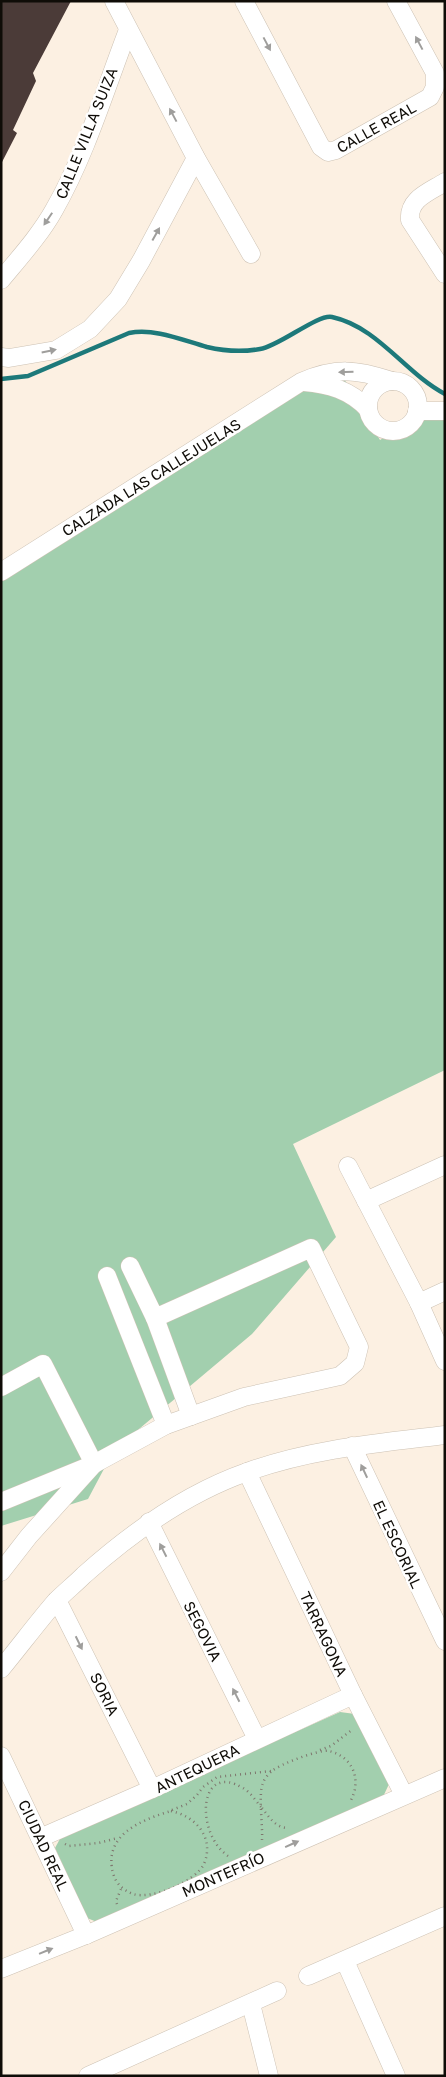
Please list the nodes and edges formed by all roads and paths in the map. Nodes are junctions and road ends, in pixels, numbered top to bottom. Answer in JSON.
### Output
{"nodes":[{"id":1,"x":114,"y":1,"type":"edge"},
{"id":2,"x":244,"y":1,"type":"edge"},
{"id":3,"x":396,"y":1,"type":"edge"},
{"id":4,"x":128,"y":30,"type":"junction"},
{"id":5,"x":196,"y":158,"type":"junction"},
{"id":6,"x":445,"y":182,"type":"edge"},
{"id":7,"x":251,"y":254,"type":"dead end"},
{"id":8,"x":445,"y":274,"type":"edge"},
{"id":9,"x":1,"y":280,"type":"edge"},
{"id":10,"x":1,"y":357,"type":"edge"},
{"id":11,"x":392,"y":381,"type":"junction"},
{"id":12,"x":301,"y":382,"type":"junction"},
{"id":13,"x":368,"y":409,"type":"junction"},
{"id":14,"x":417,"y":411,"type":"junction"},
{"id":15,"x":445,"y":411,"type":"edge"},
{"id":16,"x":1,"y":572,"type":"edge"},
{"id":17,"x":445,"y":1164,"type":"edge"},
{"id":18,"x":348,"y":1166,"type":"dead end"},
{"id":19,"x":366,"y":1201,"type":"junction"},
{"id":20,"x":130,"y":1266,"type":"dead end"},
{"id":21,"x":107,"y":1276,"type":"dead end"},
{"id":22,"x":445,"y":1291,"type":"edge"},
{"id":23,"x":419,"y":1303,"type":"junction"},
{"id":24,"x":155,"y":1318,"type":"junction"},
{"id":25,"x":445,"y":1361,"type":"edge"},
{"id":26,"x":1,"y":1387,"type":"edge"},
{"id":27,"x":191,"y":1416,"type":"junction"},
{"id":28,"x":166,"y":1425,"type":"junction"},
{"id":29,"x":445,"y":1436,"type":"edge"},
{"id":30,"x":352,"y":1446,"type":"junction"},
{"id":31,"x":94,"y":1464,"type":"junction"},
{"id":32,"x":247,"y":1472,"type":"junction"},
{"id":33,"x":1,"y":1502,"type":"edge"},
{"id":34,"x":149,"y":1522,"type":"junction"},
{"id":35,"x":1,"y":1572,"type":"edge"},
{"id":36,"x":57,"y":1600,"type":"junction"},
{"id":37,"x":445,"y":1641,"type":"edge"},
{"id":38,"x":1,"y":1669,"type":"edge"},
{"id":39,"x":353,"y":1695,"type":"junction"},
{"id":40,"x":363,"y":1714,"type":"junction"},
{"id":41,"x":257,"y":1739,"type":"junction"},
{"id":42,"x":312,"y":1754,"type":"junction"},
{"id":43,"x":1,"y":1756,"type":"edge"},
{"id":44,"x":272,"y":1771,"type":"junction"},
{"id":45,"x":445,"y":1778,"type":"edge"},
{"id":46,"x":152,"y":1789,"type":"junction"},
{"id":47,"x":404,"y":1795,"type":"junction"},
{"id":48,"x":348,"y":1804,"type":"dead end"},
{"id":49,"x":262,"y":1808,"type":"junction"},
{"id":50,"x":171,"y":1811,"type":"junction"},
{"id":51,"x":290,"y":1829,"type":"dead end"},
{"id":52,"x":44,"y":1836,"type":"junction"},
{"id":53,"x":118,"y":1838,"type":"junction"},
{"id":54,"x":260,"y":1846,"type":"dead end"},
{"id":55,"x":232,"y":1860,"type":"dead end"},
{"id":56,"x":445,"y":1916,"type":"edge"},
{"id":57,"x":86,"y":1935,"type":"junction"},
{"id":58,"x":345,"y":1960,"type":"junction"},
{"id":59,"x":1,"y":1969,"type":"edge"},
{"id":60,"x":308,"y":1976,"type":"dead end"},
{"id":61,"x":277,"y":1991,"type":"dead end"},
{"id":62,"x":251,"y":2004,"type":"junction"},
{"id":63,"x":88,"y":2076,"type":"edge"},
{"id":64,"x":269,"y":2076,"type":"edge"},
{"id":65,"x":396,"y":2076,"type":"edge"}],
"edges":[{"from":1,"to":4,"type":"street"},
{"from":2,"to":3,"type":"street","name":"CALLE REAL","one_way":true},
{"from":5,"to":4,"type":"street","one_way":true},
{"from":4,"to":9,"type":"street","name":"CALLE VILLA SUIZA","one_way":true},
{"from":5,"to":7,"type":"street"},
{"from":10,"to":5,"type":"street","one_way":true},
{"from":6,"to":8,"type":"street"},
{"from":11,"to":12,"type":"street","name":"CALZADA LAS CALLEJUELAS","one_way":true},
{"from":11,"to":13,"type":"street"},
{"from":11,"to":14,"type":"street"},
{"from":12,"to":13,"type":"street"},
{"from":12,"to":16,"type":"street","name":"CALZADA LAS CALLEJUELAS"},
{"from":13,"to":14,"type":"street"},
{"from":14,"to":15,"type":"street"},
{"from":17,"to":19,"type":"street"},
{"from":18,"to":19,"type":"street"},
{"from":19,"to":23,"type":"street"},
{"from":20,"to":24,"type":"street"},
{"from":21,"to":28,"type":"street"},
{"from":22,"to":23,"type":"street"},
{"from":23,"to":25,"type":"street"},
{"from":24,"to":27,"type":"street"},
{"from":24,"to":27,"type":"street"},
{"from":26,"to":31,"type":"street"},
{"from":27,"to":28,"type":"street"},
{"from":28,"to":31,"type":"street"},
{"from":29,"to":30,"type":"street"},
{"from":30,"to":32,"type":"street"},
{"from":37,"to":30,"type":"street","name":"EL ESCORIAL","one_way":true},
{"from":31,"to":33,"type":"street"},
{"from":31,"to":35,"type":"street"},
{"from":32,"to":34,"type":"street"},
{"from":32,"to":39,"type":"street","name":"TARRAGONA"},
{"from":34,"to":36,"type":"street"},
{"from":41,"to":34,"type":"street","name":"SEGOVIA","one_way":true},
{"from":36,"to":38,"type":"street"},
{"from":36,"to":46,"type":"street","name":"SORIA","one_way":true},
{"from":39,"to":40,"type":"street","name":"TARRAGONA"},
{"from":39,"to":41,"type":"street","name":"ANTEQUERA"},
{"from":40,"to":42,"type":"path"},
{"from":40,"to":47,"type":"street","name":"TARRAGONA"},
{"from":41,"to":46,"type":"street","name":"ANTEQUERA"},
{"from":42,"to":44,"type":"path"},
{"from":42,"to":48,"type":"path"},
{"from":43,"to":52,"type":"street","name":"CIUDAD REAL"},
{"from":44,"to":49,"type":"path"},
{"from":44,"to":50,"type":"path"},
{"from":45,"to":47,"type":"street","name":"MONTEFRÍO"},
{"from":46,"to":52,"type":"street","name":"ANTEQUERA"},
{"from":57,"to":47,"type":"street","name":"MONTEFRÍO","one_way":true},
{"from":49,"to":51,"type":"path"},
{"from":49,"to":54,"type":"path"},
{"from":49,"to":55,"type":"path"},
{"from":50,"to":53,"type":"path"},
{"from":50,"to":53,"type":"path"},
{"from":52,"to":53,"type":"path"},
{"from":52,"to":57,"type":"street","name":"CIUDAD REAL"},
{"from":56,"to":58,"type":"street"},
{"from":59,"to":57,"type":"street","name":"MONTEFRÍO","one_way":true},
{"from":58,"to":60,"type":"street"},
{"from":58,"to":65,"type":"street"},
{"from":61,"to":62,"type":"street"},
{"from":62,"to":63,"type":"street"},
{"from":62,"to":64,"type":"street"}]}
